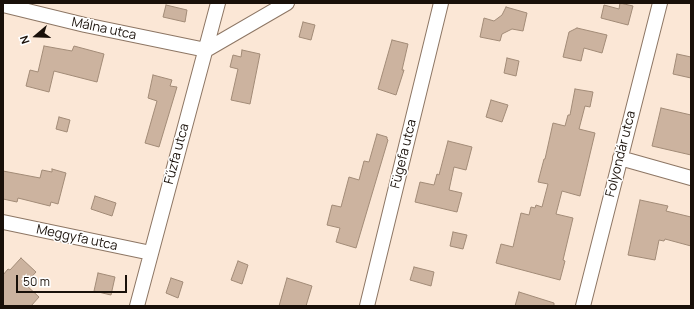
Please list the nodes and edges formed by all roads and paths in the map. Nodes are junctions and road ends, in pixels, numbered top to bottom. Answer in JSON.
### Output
{"nodes":[{"id":1,"x":218,"y":3,"type":"edge"},
{"id":2,"x":287,"y":3,"type":"edge"},
{"id":3,"x":441,"y":3,"type":"edge"},
{"id":4,"x":660,"y":3,"type":"edge"},
{"id":5,"x":3,"y":5,"type":"edge"},
{"id":6,"x":206,"y":50,"type":"junction"},
{"id":7,"x":620,"y":158,"type":"junction"},
{"id":8,"x":691,"y":178,"type":"edge"},
{"id":9,"x":3,"y":222,"type":"edge"},
{"id":10,"x":151,"y":253,"type":"junction"},
{"id":11,"x":137,"y":306,"type":"edge"},
{"id":12,"x":368,"y":306,"type":"edge"},
{"id":13,"x":583,"y":306,"type":"edge"}],
"edges":[{"from":1,"to":6,"type":"street","name":"Fűzfa utca"},
{"from":2,"to":6,"type":"street"},
{"from":3,"to":12,"type":"street","name":"Fügefa utca"},
{"from":4,"to":7,"type":"street","name":"Folyondár utca"},
{"from":5,"to":6,"type":"street","name":"Málna utca"},
{"from":6,"to":10,"type":"street","name":"Fűzfa utca"},
{"from":7,"to":8,"type":"street"},
{"from":7,"to":13,"type":"street","name":"Folyondár utca"},
{"from":9,"to":10,"type":"street","name":"Meggyfa utca"},
{"from":10,"to":11,"type":"street","name":"Fűzfa utca"}]}
